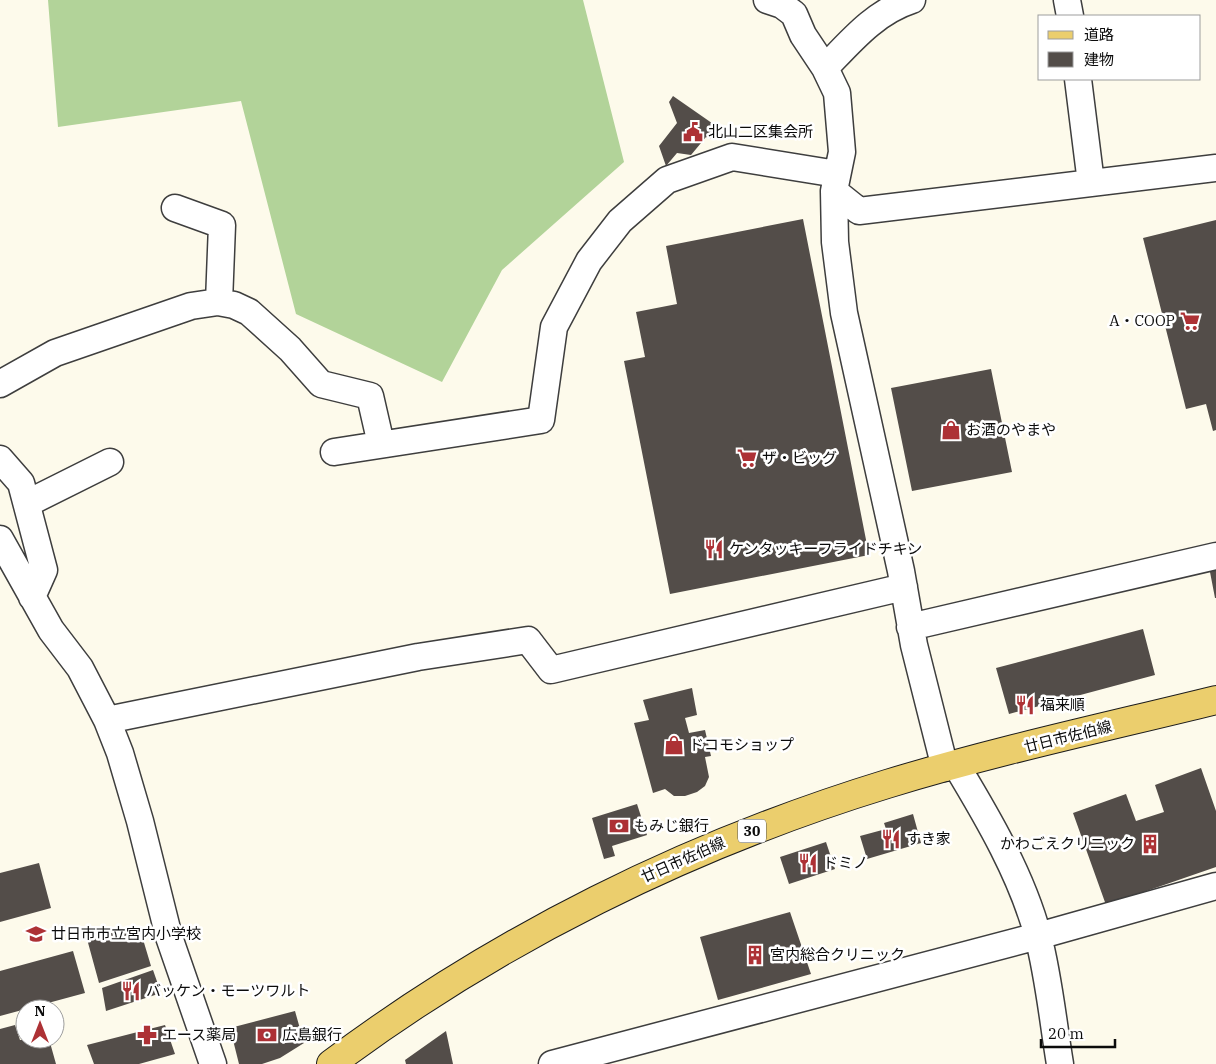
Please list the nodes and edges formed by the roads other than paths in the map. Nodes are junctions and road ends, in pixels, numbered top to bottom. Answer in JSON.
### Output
{"nodes":[{"id":1,"x":767,"y":0,"type":"edge"},
{"id":2,"x":912,"y":0,"type":"edge"},
{"id":3,"x":1067,"y":0,"type":"edge"},
{"id":4,"x":1070,"y":15,"type":"edge"},
{"id":5,"x":825,"y":68,"type":"junction"},
{"id":6,"x":1078,"y":80,"type":"edge"},
{"id":7,"x":1216,"y":168,"type":"edge"},
{"id":8,"x":835,"y":183,"type":"junction"},
{"id":9,"x":1091,"y":184,"type":"junction"},
{"id":10,"x":176,"y":208,"type":"dead end"},
{"id":11,"x":219,"y":302,"type":"junction"},
{"id":12,"x":0,"y":384,"type":"edge"},
{"id":13,"x":381,"y":444,"type":"junction"},
{"id":14,"x":334,"y":452,"type":"dead end"},
{"id":15,"x":0,"y":459,"type":"edge"},
{"id":16,"x":110,"y":462,"type":"dead end"},
{"id":17,"x":28,"y":503,"type":"junction"},
{"id":18,"x":0,"y":540,"type":"edge"},
{"id":19,"x":1216,"y":556,"type":"edge"},
{"id":20,"x":904,"y":587,"type":"junction"},
{"id":21,"x":32,"y":597,"type":"junction"},
{"id":22,"x":910,"y":627,"type":"junction"},
{"id":23,"x":1216,"y":700,"type":"edge"},
{"id":24,"x":107,"y":720,"type":"junction"},
{"id":25,"x":950,"y":767,"type":"junction"},
{"id":26,"x":1216,"y":886,"type":"edge"},
{"id":27,"x":1038,"y":936,"type":"junction"},
{"id":28,"x":599,"y":1059,"type":"edge"},
{"id":29,"x":213,"y":1064,"type":"edge"},
{"id":30,"x":331,"y":1064,"type":"edge"},
{"id":31,"x":552,"y":1064,"type":"edge"},
{"id":32,"x":1060,"y":1064,"type":"edge"}],
"edges":[{"from":1,"to":5,"type":"street"},
{"from":2,"to":5,"type":"street"},
{"from":3,"to":4,"type":"street"},
{"from":5,"to":8,"type":"street"},
{"from":6,"to":9,"type":"street"},
{"from":7,"to":9,"type":"street"},
{"from":8,"to":9,"type":"street"},
{"from":8,"to":13,"type":"street"},
{"from":8,"to":20,"type":"street"},
{"from":10,"to":11,"type":"street"},
{"from":11,"to":12,"type":"street"},
{"from":11,"to":13,"type":"street"},
{"from":13,"to":14,"type":"street"},
{"from":15,"to":17,"type":"street"},
{"from":16,"to":17,"type":"street"},
{"from":17,"to":21,"type":"street"},
{"from":18,"to":21,"type":"street"},
{"from":19,"to":22,"type":"street"},
{"from":20,"to":22,"type":"street"},
{"from":20,"to":24,"type":"street"},
{"from":21,"to":24,"type":"street"},
{"from":22,"to":25,"type":"street"},
{"from":23,"to":25,"type":"main road","name":"廿日市佐伯線","number":"30"},
{"from":24,"to":29,"type":"street"},
{"from":25,"to":27,"type":"street"},
{"from":25,"to":30,"type":"main road","name":"廿日市佐伯線","number":"30"},
{"from":26,"to":27,"type":"street"},
{"from":27,"to":28,"type":"street"},
{"from":27,"to":32,"type":"street"},
{"from":28,"to":31,"type":"street"}]}
